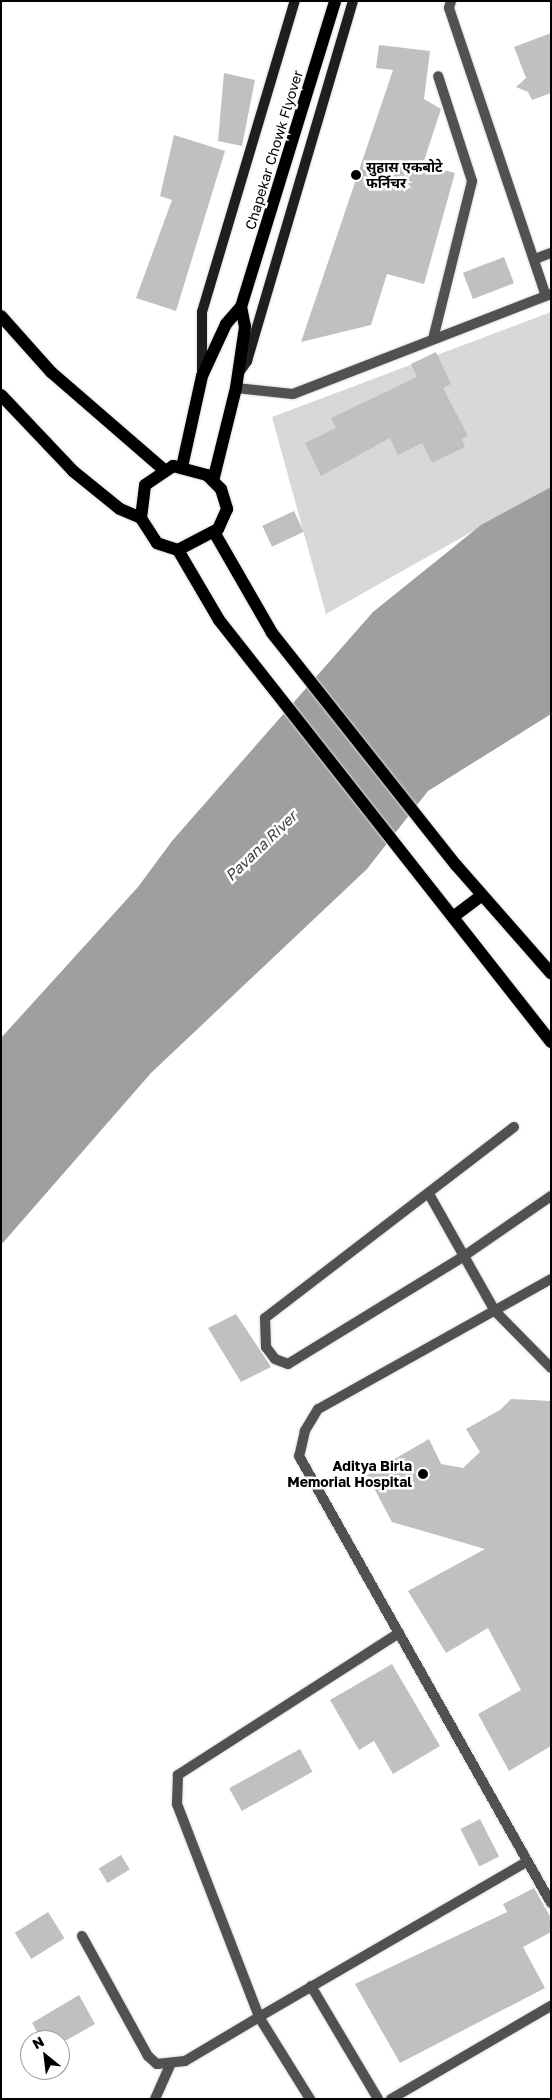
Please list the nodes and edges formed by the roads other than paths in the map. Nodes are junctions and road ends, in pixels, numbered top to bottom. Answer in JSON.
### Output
{"nodes":[{"id":1,"x":295,"y":1,"type":"edge"},
{"id":2,"x":336,"y":1,"type":"edge"},
{"id":3,"x":354,"y":1,"type":"edge"},
{"id":4,"x":451,"y":1,"type":"edge"},
{"id":5,"x":438,"y":76,"type":"dead end"},
{"id":6,"x":551,"y":253,"type":"edge"},
{"id":7,"x":535,"y":259,"type":"junction"},
{"id":8,"x":549,"y":295,"type":"edge"},
{"id":9,"x":241,"y":308,"type":"junction"},
{"id":10,"x":1,"y":316,"type":"edge"},
{"id":11,"x":434,"y":340,"type":"junction"},
{"id":12,"x":202,"y":376,"type":"junction"},
{"id":13,"x":237,"y":382,"type":"junction"},
{"id":14,"x":1,"y":395,"type":"edge"},
{"id":15,"x":182,"y":467,"type":"junction"},
{"id":16,"x":163,"y":470,"type":"junction"},
{"id":17,"x":213,"y":481,"type":"junction"},
{"id":18,"x":141,"y":518,"type":"junction"},
{"id":19,"x":214,"y":532,"type":"junction"},
{"id":20,"x":178,"y":550,"type":"junction"},
{"id":21,"x":482,"y":894,"type":"junction"},
{"id":22,"x":454,"y":917,"type":"junction"},
{"id":23,"x":551,"y":973,"type":"edge"},
{"id":24,"x":551,"y":1042,"type":"edge"},
{"id":25,"x":514,"y":1127,"type":"dead end"},
{"id":26,"x":429,"y":1194,"type":"junction"},
{"id":27,"x":551,"y":1196,"type":"edge"},
{"id":28,"x":464,"y":1256,"type":"junction"},
{"id":29,"x":551,"y":1279,"type":"edge"},
{"id":30,"x":495,"y":1311,"type":"junction"},
{"id":31,"x":551,"y":1368,"type":"edge"},
{"id":32,"x":399,"y":1632,"type":"junction"},
{"id":33,"x":525,"y":1863,"type":"junction"},
{"id":34,"x":551,"y":1903,"type":"edge"},
{"id":35,"x":82,"y":1936,"type":"dead end"},
{"id":36,"x":311,"y":1986,"type":"junction"},
{"id":37,"x":551,"y":2006,"type":"edge"},
{"id":38,"x":259,"y":2017,"type":"junction"},
{"id":39,"x":170,"y":2066,"type":"junction"},
{"id":40,"x":375,"y":2097,"type":"edge"},
{"id":41,"x":155,"y":2099,"type":"edge"},
{"id":42,"x":310,"y":2099,"type":"edge"},
{"id":43,"x":391,"y":2099,"type":"edge"}],
"edges":[{"from":1,"to":12,"type":"main road"},
{"from":2,"to":9,"type":"main road","name":"Chapekar Chowk Flyover"},
{"from":3,"to":13,"type":"main road"},
{"from":4,"to":7,"type":"street"},
{"from":5,"to":11,"type":"street"},
{"from":6,"to":7,"type":"street"},
{"from":7,"to":8,"type":"street"},
{"from":8,"to":11,"type":"street"},
{"from":9,"to":12,"type":"main road","name":"Chapekar Chowk Flyover"},
{"from":9,"to":13,"type":"main road","name":"Chapekar Chowk Flyover"},
{"from":10,"to":16,"type":"main road"},
{"from":11,"to":13,"type":"street"},
{"from":12,"to":15,"type":"main road","name":"Chapekar Chowk Flyover"},
{"from":13,"to":17,"type":"main road","name":"Chapekar Chowk Flyover"},
{"from":14,"to":18,"type":"main road"},
{"from":15,"to":16,"type":"main road"},
{"from":15,"to":17,"type":"main road"},
{"from":16,"to":18,"type":"main road"},
{"from":17,"to":19,"type":"main road"},
{"from":18,"to":20,"type":"main road"},
{"from":19,"to":20,"type":"main road"},
{"from":19,"to":21,"type":"main road"},
{"from":20,"to":22,"type":"main road"},
{"from":21,"to":22,"type":"main road"},
{"from":21,"to":23,"type":"main road"},
{"from":22,"to":24,"type":"main road"},
{"from":25,"to":26,"type":"street"},
{"from":26,"to":28,"type":"street"},
{"from":26,"to":28,"type":"street"},
{"from":27,"to":28,"type":"street"},
{"from":28,"to":30,"type":"street"},
{"from":29,"to":30,"type":"street"},
{"from":30,"to":31,"type":"street"},
{"from":30,"to":32,"type":"street"},
{"from":32,"to":33,"type":"street"},
{"from":32,"to":38,"type":"street"},
{"from":33,"to":34,"type":"street"},
{"from":33,"to":36,"type":"street"},
{"from":35,"to":39,"type":"street"},
{"from":36,"to":38,"type":"street"},
{"from":36,"to":40,"type":"street"},
{"from":37,"to":43,"type":"street"},
{"from":38,"to":39,"type":"street"},
{"from":38,"to":42,"type":"street"},
{"from":39,"to":41,"type":"street"}]}
